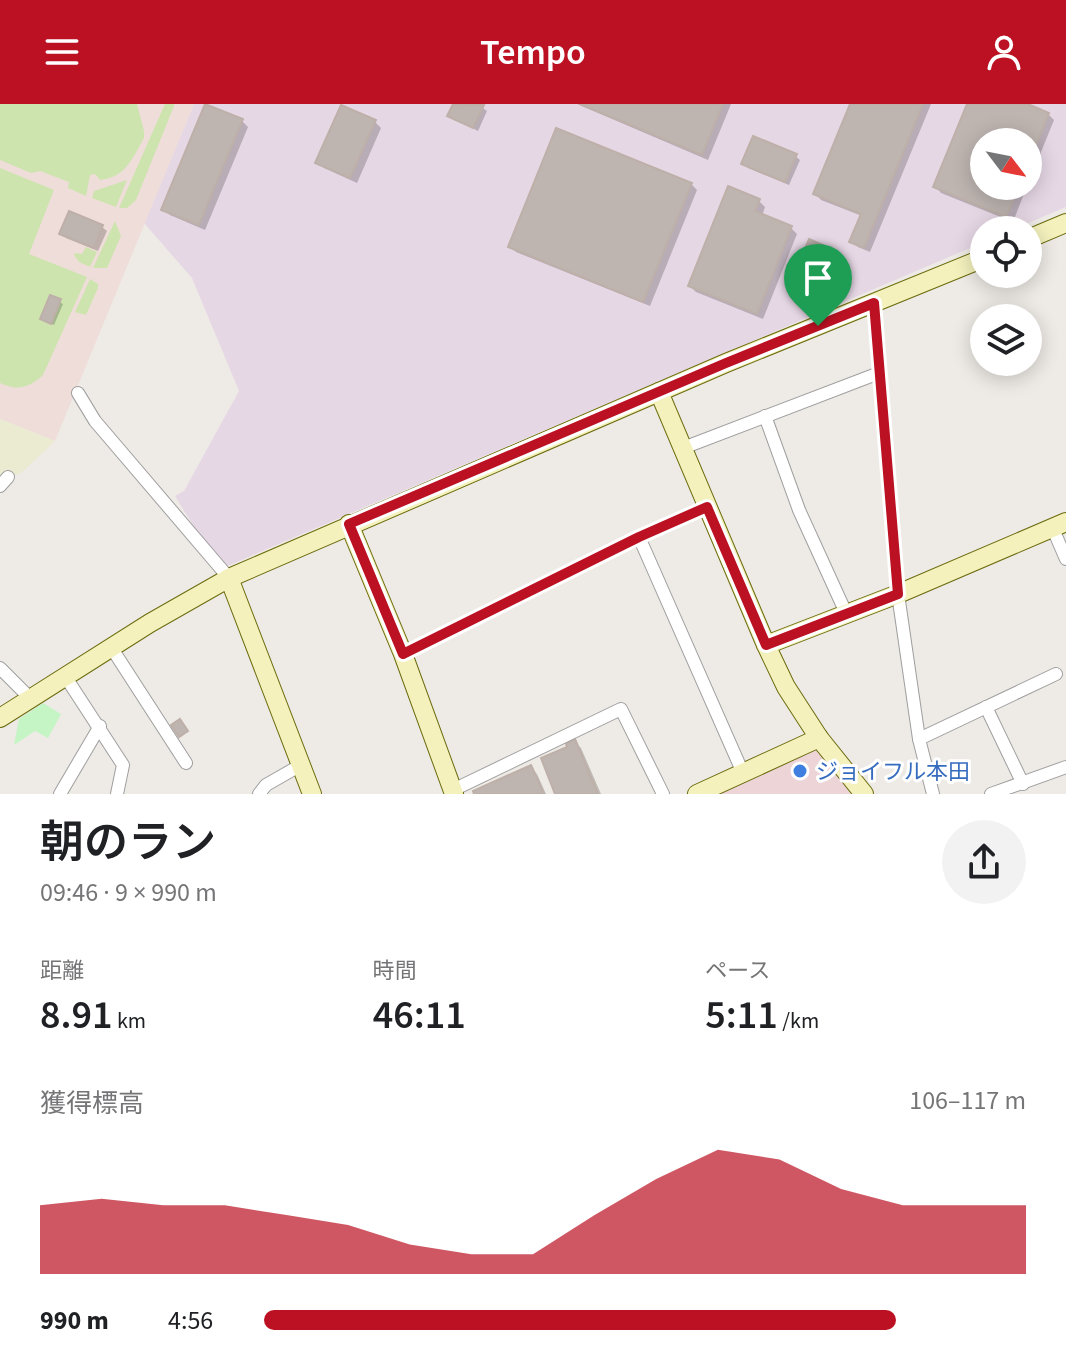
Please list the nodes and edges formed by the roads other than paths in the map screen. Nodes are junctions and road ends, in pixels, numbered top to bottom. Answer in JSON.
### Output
{"nodes":[{"id":1,"x":1066,"y":223,"type":"edge"},
{"id":2,"x":1042,"y":233,"type":"edge"},
{"id":3,"x":970,"y":264,"type":"edge"},
{"id":4,"x":874,"y":303,"type":"junction"},
{"id":5,"x":879,"y":373,"type":"junction"},
{"id":6,"x":659,"y":392,"type":"junction"},
{"id":7,"x":78,"y":393,"type":"dead end"},
{"id":8,"x":765,"y":416,"type":"junction"},
{"id":9,"x":683,"y":448,"type":"junction"},
{"id":10,"x":707,"y":507,"type":"junction"},
{"id":11,"x":349,"y":524,"type":"junction"},
{"id":12,"x":1060,"y":526,"type":"edge"},
{"id":13,"x":639,"y":537,"type":"junction"},
{"id":14,"x":1066,"y":559,"type":"edge"},
{"id":15,"x":229,"y":578,"type":"junction"},
{"id":16,"x":898,"y":594,"type":"junction"},
{"id":17,"x":846,"y":613,"type":"junction"},
{"id":18,"x":766,"y":645,"type":"junction"},
{"id":19,"x":111,"y":647,"type":"junction"},
{"id":20,"x":403,"y":654,"type":"junction"},
{"id":21,"x":0,"y":668,"type":"edge"},
{"id":22,"x":1056,"y":674,"type":"dead end"},
{"id":23,"x":65,"y":676,"type":"junction"},
{"id":24,"x":31,"y":699,"type":"junction"},
{"id":25,"x":986,"y":707,"type":"junction"},
{"id":26,"x":0,"y":718,"type":"edge"},
{"id":27,"x":100,"y":726,"type":"junction"},
{"id":28,"x":819,"y":738,"type":"junction"},
{"id":29,"x":919,"y":739,"type":"junction"},
{"id":30,"x":186,"y":763,"type":"dead end"},
{"id":31,"x":301,"y":765,"type":"junction"},
{"id":32,"x":1066,"y":767,"type":"edge"},
{"id":33,"x":743,"y":773,"type":"junction"},
{"id":34,"x":1023,"y":784,"type":"junction"},
{"id":35,"x":454,"y":792,"type":"edge"},
{"id":36,"x":60,"y":794,"type":"edge"},
{"id":37,"x":117,"y":794,"type":"edge"},
{"id":38,"x":259,"y":794,"type":"edge"},
{"id":39,"x":312,"y":794,"type":"edge"},
{"id":40,"x":663,"y":794,"type":"edge"},
{"id":41,"x":697,"y":794,"type":"edge"},
{"id":42,"x":864,"y":794,"type":"edge"},
{"id":43,"x":933,"y":794,"type":"edge"},
{"id":44,"x":991,"y":794,"type":"edge"}],
"edges":[{"from":1,"to":2,"type":"street"},
{"from":3,"to":4,"type":"street"},
{"from":4,"to":5,"type":"street"},
{"from":4,"to":6,"type":"street"},
{"from":5,"to":8,"type":"street"},
{"from":5,"to":16,"type":"street"},
{"from":6,"to":9,"type":"street"},
{"from":6,"to":11,"type":"street"},
{"from":7,"to":15,"type":"street"},
{"from":8,"to":9,"type":"street"},
{"from":8,"to":17,"type":"street"},
{"from":9,"to":10,"type":"street"},
{"from":10,"to":13,"type":"street"},
{"from":10,"to":18,"type":"street"},
{"from":11,"to":15,"type":"street"},
{"from":11,"to":20,"type":"street"},
{"from":12,"to":14,"type":"street"},
{"from":12,"to":16,"type":"street"},
{"from":13,"to":20,"type":"street"},
{"from":13,"to":33,"type":"street"},
{"from":15,"to":19,"type":"street"},
{"from":15,"to":31,"type":"street"},
{"from":16,"to":17,"type":"street"},
{"from":16,"to":29,"type":"street"},
{"from":17,"to":18,"type":"street"},
{"from":18,"to":28,"type":"street"},
{"from":19,"to":23,"type":"street"},
{"from":19,"to":30,"type":"street"},
{"from":20,"to":35,"type":"street"},
{"from":21,"to":24,"type":"street"},
{"from":22,"to":25,"type":"street"},
{"from":23,"to":24,"type":"street"},
{"from":23,"to":27,"type":"street"},
{"from":24,"to":26,"type":"street"},
{"from":25,"to":29,"type":"street"},
{"from":25,"to":34,"type":"street"},
{"from":27,"to":36,"type":"street"},
{"from":27,"to":37,"type":"street"},
{"from":28,"to":33,"type":"street"},
{"from":28,"to":42,"type":"street"},
{"from":29,"to":43,"type":"street"},
{"from":31,"to":38,"type":"street"},
{"from":31,"to":39,"type":"street"},
{"from":32,"to":34,"type":"street"},
{"from":33,"to":41,"type":"street"},
{"from":34,"to":44,"type":"street"},
{"from":35,"to":40,"type":"street"}]}
